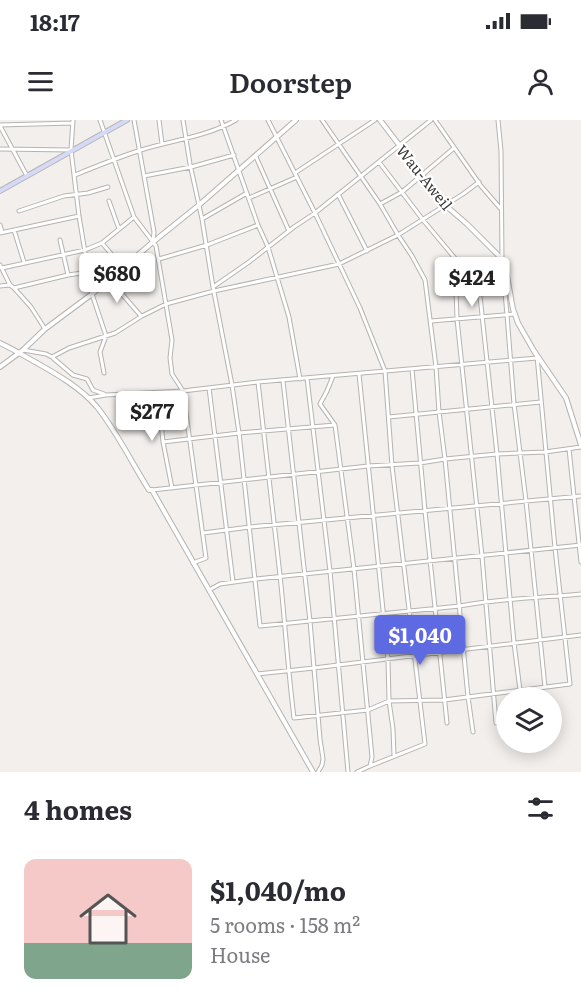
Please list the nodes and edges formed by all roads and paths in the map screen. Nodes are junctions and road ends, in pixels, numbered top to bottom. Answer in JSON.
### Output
{"nodes":[{"id":1,"x":100,"y":120,"type":"edge"},
{"id":2,"x":127,"y":120,"type":"edge"},
{"id":3,"x":134,"y":120,"type":"edge"},
{"id":4,"x":159,"y":120,"type":"edge"},
{"id":5,"x":183,"y":120,"type":"edge"},
{"id":6,"x":221,"y":120,"type":"edge"},
{"id":7,"x":236,"y":120,"type":"edge"},
{"id":8,"x":268,"y":120,"type":"edge"},
{"id":9,"x":296,"y":120,"type":"edge"},
{"id":10,"x":322,"y":120,"type":"edge"},
{"id":11,"x":375,"y":120,"type":"edge"},
{"id":12,"x":380,"y":120,"type":"edge"},
{"id":13,"x":433,"y":120,"type":"edge"},
{"id":14,"x":498,"y":120,"type":"edge"},
{"id":15,"x":73,"y":122,"type":"edge"},
{"id":16,"x":0,"y":126,"type":"edge"},
{"id":17,"x":224,"y":127,"type":"junction"},
{"id":18,"x":104,"y":133,"type":"junction"},
{"id":19,"x":277,"y":137,"type":"junction"},
{"id":20,"x":186,"y":140,"type":"junction"},
{"id":21,"x":162,"y":144,"type":"junction"},
{"id":22,"x":339,"y":145,"type":"junction"},
{"id":23,"x":400,"y":146,"type":"junction"},
{"id":24,"x":454,"y":148,"type":"junction"},
{"id":25,"x":0,"y":149,"type":"edge"},
{"id":26,"x":12,"y":149,"type":"junction"},
{"id":27,"x":71,"y":150,"type":"junction"},
{"id":28,"x":139,"y":151,"type":"junction"},
{"id":29,"x":234,"y":155,"type":"junction"},
{"id":30,"x":256,"y":157,"type":"junction"},
{"id":31,"x":114,"y":160,"type":"junction"},
{"id":32,"x":379,"y":162,"type":"junction"},
{"id":33,"x":191,"y":167,"type":"junction"},
{"id":34,"x":240,"y":171,"type":"junction"},
{"id":35,"x":75,"y":175,"type":"junction"},
{"id":36,"x":296,"y":175,"type":"junction"},
{"id":37,"x":422,"y":175,"type":"junction"},
{"id":38,"x":27,"y":176,"type":"junction"},
{"id":39,"x":144,"y":176,"type":"junction"},
{"id":40,"x":360,"y":177,"type":"junction"},
{"id":41,"x":479,"y":182,"type":"junction"},
{"id":42,"x":108,"y":187,"type":"dead end"},
{"id":43,"x":270,"y":189,"type":"junction"},
{"id":44,"x":0,"y":191,"type":"edge"},
{"id":45,"x":402,"y":192,"type":"junction"},
{"id":46,"x":77,"y":194,"type":"junction"},
{"id":47,"x":338,"y":194,"type":"junction"},
{"id":48,"x":248,"y":196,"type":"junction"},
{"id":49,"x":110,"y":201,"type":"dead end"},
{"id":50,"x":380,"y":204,"type":"junction"},
{"id":51,"x":200,"y":205,"type":"junction"},
{"id":52,"x":446,"y":205,"type":"junction"},
{"id":53,"x":501,"y":209,"type":"junction"},
{"id":54,"x":19,"y":211,"type":"dead end"},
{"id":55,"x":315,"y":213,"type":"junction"},
{"id":56,"x":79,"y":216,"type":"junction"},
{"id":57,"x":134,"y":217,"type":"junction"},
{"id":58,"x":202,"y":219,"type":"junction"},
{"id":59,"x":423,"y":220,"type":"junction"},
{"id":60,"x":0,"y":225,"type":"edge"},
{"id":61,"x":258,"y":225,"type":"junction"},
{"id":62,"x":119,"y":229,"type":"junction"},
{"id":63,"x":14,"y":230,"type":"junction"},
{"id":64,"x":289,"y":231,"type":"junction"},
{"id":65,"x":1,"y":232,"type":"edge"},
{"id":66,"x":398,"y":235,"type":"junction"},
{"id":67,"x":60,"y":240,"type":"dead end"},
{"id":68,"x":153,"y":242,"type":"junction"},
{"id":69,"x":102,"y":243,"type":"junction"},
{"id":70,"x":207,"y":244,"type":"junction"},
{"id":71,"x":268,"y":247,"type":"junction"},
{"id":72,"x":85,"y":250,"type":"junction"},
{"id":73,"x":367,"y":251,"type":"junction"},
{"id":74,"x":63,"y":254,"type":"junction"},
{"id":75,"x":455,"y":258,"type":"junction"},
{"id":76,"x":159,"y":259,"type":"junction"},
{"id":77,"x":502,"y":259,"type":"junction"},
{"id":78,"x":24,"y":262,"type":"junction"},
{"id":79,"x":339,"y":264,"type":"junction"},
{"id":80,"x":1,"y":266,"type":"edge"},
{"id":81,"x":123,"y":268,"type":"junction"},
{"id":82,"x":89,"y":272,"type":"junction"},
{"id":83,"x":68,"y":275,"type":"junction"},
{"id":84,"x":276,"y":278,"type":"junction"},
{"id":85,"x":109,"y":279,"type":"junction"},
{"id":86,"x":10,"y":285,"type":"junction"},
{"id":87,"x":0,"y":286,"type":"edge"},
{"id":88,"x":14,"y":288,"type":"junction"},
{"id":89,"x":213,"y":289,"type":"junction"},
{"id":90,"x":92,"y":294,"type":"junction"},
{"id":91,"x":166,"y":304,"type":"junction"},
{"id":92,"x":514,"y":314,"type":"junction"},
{"id":93,"x":507,"y":315,"type":"junction"},
{"id":94,"x":142,"y":316,"type":"junction"},
{"id":95,"x":482,"y":317,"type":"junction"},
{"id":96,"x":457,"y":319,"type":"junction"},
{"id":97,"x":431,"y":321,"type":"junction"},
{"id":98,"x":45,"y":329,"type":"junction"},
{"id":99,"x":106,"y":336,"type":"junction"},
{"id":100,"x":0,"y":343,"type":"edge"},
{"id":101,"x":21,"y":351,"type":"junction"},
{"id":102,"x":52,"y":357,"type":"junction"},
{"id":103,"x":537,"y":357,"type":"junction"},
{"id":104,"x":512,"y":360,"type":"junction"},
{"id":105,"x":487,"y":362,"type":"junction"},
{"id":106,"x":462,"y":364,"type":"junction"},
{"id":107,"x":0,"y":367,"type":"edge"},
{"id":108,"x":436,"y":367,"type":"junction"},
{"id":109,"x":412,"y":369,"type":"junction"},
{"id":110,"x":385,"y":371,"type":"junction"},
{"id":111,"x":104,"y":373,"type":"dead end"},
{"id":112,"x":359,"y":374,"type":"junction"},
{"id":113,"x":333,"y":376,"type":"junction"},
{"id":114,"x":307,"y":378,"type":"junction"},
{"id":115,"x":300,"y":379,"type":"junction"},
{"id":116,"x":283,"y":381,"type":"junction"},
{"id":117,"x":258,"y":382,"type":"junction"},
{"id":118,"x":232,"y":385,"type":"junction"},
{"id":119,"x":209,"y":388,"type":"junction"},
{"id":120,"x":183,"y":391,"type":"junction"},
{"id":121,"x":158,"y":393,"type":"junction"},
{"id":122,"x":106,"y":395,"type":"junction"},
{"id":123,"x":88,"y":398,"type":"junction"},
{"id":124,"x":541,"y":402,"type":"junction"},
{"id":125,"x":514,"y":404,"type":"junction"},
{"id":126,"x":492,"y":407,"type":"junction"},
{"id":127,"x":466,"y":409,"type":"junction"},
{"id":128,"x":439,"y":412,"type":"junction"},
{"id":129,"x":416,"y":415,"type":"junction"},
{"id":130,"x":389,"y":417,"type":"junction"},
{"id":131,"x":335,"y":425,"type":"junction"},
{"id":132,"x":313,"y":427,"type":"junction"},
{"id":133,"x":289,"y":429,"type":"junction"},
{"id":134,"x":264,"y":431,"type":"junction"},
{"id":135,"x":239,"y":433,"type":"junction"},
{"id":136,"x":215,"y":435,"type":"junction"},
{"id":137,"x":190,"y":438,"type":"junction"},
{"id":138,"x":163,"y":442,"type":"junction"},
{"id":139,"x":581,"y":446,"type":"edge"},
{"id":140,"x":569,"y":449,"type":"junction"},
{"id":141,"x":545,"y":452,"type":"junction"},
{"id":142,"x":520,"y":453,"type":"junction"},
{"id":143,"x":497,"y":454,"type":"junction"},
{"id":144,"x":471,"y":456,"type":"junction"},
{"id":145,"x":445,"y":459,"type":"junction"},
{"id":146,"x":420,"y":463,"type":"junction"},
{"id":147,"x":368,"y":466,"type":"junction"},
{"id":148,"x":392,"y":466,"type":"junction"},
{"id":149,"x":341,"y":470,"type":"junction"},
{"id":150,"x":319,"y":472,"type":"junction"},
{"id":151,"x":293,"y":475,"type":"junction"},
{"id":152,"x":269,"y":478,"type":"junction"},
{"id":153,"x":244,"y":480,"type":"junction"},
{"id":154,"x":221,"y":483,"type":"junction"},
{"id":155,"x":195,"y":485,"type":"junction"},
{"id":156,"x":172,"y":488,"type":"junction"},
{"id":157,"x":152,"y":490,"type":"junction"},
{"id":158,"x":581,"y":496,"type":"edge"},
{"id":159,"x":574,"y":497,"type":"junction"},
{"id":160,"x":551,"y":499,"type":"junction"},
{"id":161,"x":526,"y":501,"type":"junction"},
{"id":162,"x":501,"y":504,"type":"junction"},
{"id":163,"x":477,"y":506,"type":"junction"},
{"id":164,"x":450,"y":508,"type":"junction"},
{"id":165,"x":425,"y":511,"type":"junction"},
{"id":166,"x":398,"y":513,"type":"junction"},
{"id":167,"x":374,"y":516,"type":"junction"},
{"id":168,"x":348,"y":518,"type":"junction"},
{"id":169,"x":324,"y":520,"type":"junction"},
{"id":170,"x":299,"y":523,"type":"junction"},
{"id":171,"x":274,"y":525,"type":"junction"},
{"id":172,"x":250,"y":527,"type":"junction"},
{"id":173,"x":226,"y":530,"type":"junction"},
{"id":174,"x":202,"y":534,"type":"junction"},
{"id":175,"x":580,"y":545,"type":"edge"},
{"id":176,"x":555,"y":548,"type":"junction"},
{"id":177,"x":531,"y":550,"type":"junction"},
{"id":178,"x":506,"y":553,"type":"junction"},
{"id":179,"x":482,"y":556,"type":"junction"},
{"id":180,"x":455,"y":558,"type":"junction"},
{"id":181,"x":430,"y":561,"type":"junction"},
{"id":182,"x":581,"y":562,"type":"edge"},
{"id":183,"x":193,"y":563,"type":"junction"},
{"id":184,"x":404,"y":564,"type":"junction"},
{"id":185,"x":379,"y":566,"type":"junction"},
{"id":186,"x":354,"y":569,"type":"junction"},
{"id":187,"x":330,"y":571,"type":"junction"},
{"id":188,"x":304,"y":574,"type":"junction"},
{"id":189,"x":280,"y":576,"type":"junction"},
{"id":190,"x":255,"y":579,"type":"junction"},
{"id":191,"x":233,"y":582,"type":"junction"},
{"id":192,"x":209,"y":590,"type":"junction"},
{"id":193,"x":581,"y":594,"type":"edge"},
{"id":194,"x":560,"y":596,"type":"junction"},
{"id":195,"x":535,"y":598,"type":"junction"},
{"id":196,"x":509,"y":600,"type":"junction"},
{"id":197,"x":485,"y":601,"type":"junction"},
{"id":198,"x":460,"y":606,"type":"junction"},
{"id":199,"x":435,"y":609,"type":"junction"},
{"id":200,"x":410,"y":611,"type":"junction"},
{"id":201,"x":383,"y":614,"type":"junction"},
{"id":202,"x":359,"y":617,"type":"junction"},
{"id":203,"x":334,"y":619,"type":"junction"},
{"id":204,"x":310,"y":621,"type":"junction"},
{"id":205,"x":284,"y":624,"type":"junction"},
{"id":206,"x":581,"y":635,"type":"edge"},
{"id":207,"x":564,"y":637,"type":"junction"},
{"id":208,"x":539,"y":640,"type":"junction"},
{"id":209,"x":514,"y":643,"type":"junction"},
{"id":210,"x":490,"y":646,"type":"junction"},
{"id":211,"x":464,"y":649,"type":"junction"},
{"id":212,"x":440,"y":652,"type":"junction"},
{"id":213,"x":415,"y":656,"type":"junction"},
{"id":214,"x":388,"y":659,"type":"junction"},
{"id":215,"x":363,"y":662,"type":"junction"},
{"id":216,"x":338,"y":665,"type":"junction"},
{"id":217,"x":314,"y":668,"type":"junction"},
{"id":218,"x":288,"y":671,"type":"junction"},
{"id":219,"x":257,"y":674,"type":"junction"},
{"id":220,"x":519,"y":687,"type":"edge"},
{"id":221,"x":545,"y":687,"type":"joint"},
{"id":222,"x":493,"y":694,"type":"junction"},
{"id":223,"x":496,"y":694,"type":"edge"},
{"id":224,"x":468,"y":697,"type":"junction"},
{"id":225,"x":418,"y":700,"type":"junction"},
{"id":226,"x":444,"y":700,"type":"junction"},
{"id":227,"x":389,"y":701,"type":"junction"},
{"id":228,"x":368,"y":710,"type":"junction"},
{"id":229,"x":343,"y":713,"type":"junction"},
{"id":230,"x":318,"y":716,"type":"junction"},
{"id":231,"x":447,"y":723,"type":"dead end"},
{"id":232,"x":496,"y":723,"type":"dead end"},
{"id":233,"x":473,"y":732,"type":"dead end"},
{"id":234,"x":394,"y":756,"type":"junction"},
{"id":235,"x":370,"y":766,"type":"junction"},
{"id":236,"x":313,"y":772,"type":"edge"},
{"id":237,"x":318,"y":772,"type":"edge"},
{"id":238,"x":348,"y":772,"type":"edge"},
{"id":239,"x":357,"y":772,"type":"edge"}],
"edges":[{"from":1,"to":18,"type":"street"},
{"from":2,"to":18,"type":"main road"},
{"from":3,"to":28,"type":"street"},
{"from":4,"to":21,"type":"street"},
{"from":5,"to":20,"type":"street"},
{"from":6,"to":17,"type":"street"},
{"from":7,"to":17,"type":"street"},
{"from":8,"to":19,"type":"street"},
{"from":9,"to":19,"type":"street"},
{"from":10,"to":22,"type":"street"},
{"from":11,"to":22,"type":"street"},
{"from":12,"to":23,"type":"street","name":"Wau-Aweil"},
{"from":13,"to":23,"type":"street"},
{"from":13,"to":24,"type":"street"},
{"from":14,"to":53,"type":"street"},
{"from":15,"to":16,"type":"street"},
{"from":15,"to":27,"type":"street"},
{"from":16,"to":26,"type":"street"},
{"from":17,"to":20,"type":"street"},
{"from":17,"to":29,"type":"street"},
{"from":18,"to":27,"type":"main road"},
{"from":18,"to":31,"type":"street"},
{"from":19,"to":30,"type":"street"},
{"from":19,"to":36,"type":"street"},
{"from":20,"to":21,"type":"street"},
{"from":20,"to":33,"type":"street"},
{"from":21,"to":28,"type":"street"},
{"from":22,"to":36,"type":"street"},
{"from":22,"to":40,"type":"street"},
{"from":23,"to":32,"type":"street"},
{"from":23,"to":37,"type":"street","name":"Wau-Aweil"},
{"from":24,"to":37,"type":"street"},
{"from":24,"to":41,"type":"street"},
{"from":25,"to":26,"type":"street"},
{"from":26,"to":27,"type":"street"},
{"from":26,"to":38,"type":"street"},
{"from":27,"to":35,"type":"street"},
{"from":27,"to":38,"type":"main road"},
{"from":28,"to":31,"type":"street"},
{"from":28,"to":39,"type":"street"},
{"from":29,"to":33,"type":"street"},
{"from":29,"to":34,"type":"street"},
{"from":30,"to":34,"type":"street"},
{"from":30,"to":43,"type":"street"},
{"from":31,"to":35,"type":"street"},
{"from":31,"to":57,"type":"street"},
{"from":32,"to":40,"type":"street"},
{"from":32,"to":45,"type":"street"},
{"from":33,"to":39,"type":"street"},
{"from":33,"to":51,"type":"street"},
{"from":34,"to":48,"type":"street"},
{"from":34,"to":51,"type":"street"},
{"from":35,"to":46,"type":"street"},
{"from":36,"to":43,"type":"street"},
{"from":36,"to":55,"type":"street"},
{"from":37,"to":45,"type":"street"},
{"from":37,"to":52,"type":"street","name":"Wau-Aweil"},
{"from":38,"to":44,"type":"main road"},
{"from":39,"to":68,"type":"street"},
{"from":40,"to":47,"type":"street"},
{"from":40,"to":50,"type":"street"},
{"from":41,"to":52,"type":"street"},
{"from":41,"to":53,"type":"street"},
{"from":42,"to":46,"type":"street"},
{"from":43,"to":48,"type":"street"},
{"from":43,"to":64,"type":"street"},
{"from":45,"to":50,"type":"street"},
{"from":45,"to":59,"type":"street"},
{"from":46,"to":54,"type":"street"},
{"from":46,"to":56,"type":"street"},
{"from":47,"to":55,"type":"street"},
{"from":47,"to":73,"type":"street"},
{"from":48,"to":58,"type":"street"},
{"from":48,"to":61,"type":"street"},
{"from":49,"to":62,"type":"street"},
{"from":50,"to":66,"type":"street"},
{"from":51,"to":58,"type":"street"},
{"from":51,"to":68,"type":"street"},
{"from":52,"to":59,"type":"street"},
{"from":52,"to":77,"type":"street","name":"Wau-Aweil"},
{"from":53,"to":77,"type":"street"},
{"from":55,"to":64,"type":"street"},
{"from":55,"to":79,"type":"street"},
{"from":56,"to":63,"type":"street"},
{"from":56,"to":72,"type":"street"},
{"from":57,"to":62,"type":"street"},
{"from":57,"to":68,"type":"street"},
{"from":58,"to":70,"type":"street"},
{"from":59,"to":66,"type":"street"},
{"from":59,"to":75,"type":"street"},
{"from":60,"to":65,"type":"street"},
{"from":61,"to":70,"type":"street"},
{"from":61,"to":71,"type":"street"},
{"from":62,"to":69,"type":"street"},
{"from":63,"to":65,"type":"street"},
{"from":63,"to":78,"type":"street"},
{"from":64,"to":71,"type":"street"},
{"from":66,"to":73,"type":"street"},
{"from":66,"to":97,"type":"street"},
{"from":67,"to":74,"type":"street"},
{"from":68,"to":76,"type":"street"},
{"from":68,"to":81,"type":"street"},
{"from":69,"to":72,"type":"street"},
{"from":69,"to":81,"type":"street"},
{"from":70,"to":76,"type":"street"},
{"from":70,"to":89,"type":"street"},
{"from":71,"to":84,"type":"street"},
{"from":71,"to":89,"type":"street"},
{"from":72,"to":74,"type":"street"},
{"from":72,"to":82,"type":"street"},
{"from":73,"to":79,"type":"street"},
{"from":74,"to":78,"type":"street"},
{"from":74,"to":83,"type":"street"},
{"from":75,"to":95,"type":"street"},
{"from":75,"to":96,"type":"street"},
{"from":76,"to":91,"type":"street"},
{"from":77,"to":92,"type":"street"},
{"from":77,"to":93,"type":"street"},
{"from":78,"to":80,"type":"street"},
{"from":79,"to":84,"type":"street"},
{"from":79,"to":110,"type":"street"},
{"from":80,"to":86,"type":"street"},
{"from":81,"to":85,"type":"street"},
{"from":82,"to":83,"type":"street"},
{"from":82,"to":90,"type":"street"},
{"from":83,"to":88,"type":"street"},
{"from":84,"to":89,"type":"street"},
{"from":84,"to":115,"type":"street"},
{"from":85,"to":90,"type":"street"},
{"from":85,"to":94,"type":"street"},
{"from":86,"to":87,"type":"street"},
{"from":86,"to":88,"type":"street"},
{"from":88,"to":98,"type":"street"},
{"from":89,"to":91,"type":"street"},
{"from":89,"to":118,"type":"street"},
{"from":90,"to":98,"type":"street"},
{"from":90,"to":99,"type":"street"},
{"from":91,"to":94,"type":"street"},
{"from":91,"to":120,"type":"street"},
{"from":92,"to":93,"type":"street"},
{"from":92,"to":103,"type":"street"},
{"from":93,"to":95,"type":"street"},
{"from":93,"to":104,"type":"street"},
{"from":94,"to":99,"type":"street"},
{"from":95,"to":96,"type":"street"},
{"from":95,"to":105,"type":"street"},
{"from":96,"to":97,"type":"street"},
{"from":96,"to":106,"type":"street"},
{"from":97,"to":108,"type":"street"},
{"from":98,"to":101,"type":"street"},
{"from":99,"to":102,"type":"street"},
{"from":99,"to":111,"type":"street"},
{"from":100,"to":101,"type":"street"},
{"from":101,"to":102,"type":"street"},
{"from":101,"to":107,"type":"street"},
{"from":101,"to":123,"type":"street"},
{"from":102,"to":122,"type":"street"},
{"from":103,"to":104,"type":"street"},
{"from":103,"to":124,"type":"street"},
{"from":103,"to":139,"type":"street"},
{"from":104,"to":105,"type":"street"},
{"from":104,"to":125,"type":"street"},
{"from":105,"to":106,"type":"street"},
{"from":105,"to":126,"type":"street"},
{"from":106,"to":108,"type":"street"},
{"from":106,"to":127,"type":"street"},
{"from":108,"to":109,"type":"street"},
{"from":108,"to":128,"type":"street"},
{"from":109,"to":110,"type":"street"},
{"from":109,"to":129,"type":"street"},
{"from":110,"to":112,"type":"street"},
{"from":110,"to":130,"type":"street"},
{"from":112,"to":113,"type":"street"},
{"from":112,"to":147,"type":"street"},
{"from":113,"to":114,"type":"street"},
{"from":113,"to":131,"type":"street"},
{"from":114,"to":115,"type":"street"},
{"from":114,"to":132,"type":"street"},
{"from":115,"to":116,"type":"street"},
{"from":116,"to":117,"type":"street"},
{"from":116,"to":133,"type":"street"},
{"from":117,"to":118,"type":"street"},
{"from":117,"to":134,"type":"street"},
{"from":118,"to":119,"type":"street"},
{"from":118,"to":135,"type":"street"},
{"from":119,"to":120,"type":"street"},
{"from":119,"to":136,"type":"street"},
{"from":120,"to":121,"type":"street"},
{"from":120,"to":137,"type":"street"},
{"from":121,"to":122,"type":"street"},
{"from":121,"to":138,"type":"street"},
{"from":122,"to":123,"type":"street"},
{"from":123,"to":157,"type":"street"},
{"from":124,"to":125,"type":"street"},
{"from":124,"to":141,"type":"street"},
{"from":125,"to":126,"type":"street"},
{"from":125,"to":142,"type":"street"},
{"from":126,"to":127,"type":"street"},
{"from":126,"to":143,"type":"street"},
{"from":127,"to":128,"type":"street"},
{"from":127,"to":144,"type":"street"},
{"from":128,"to":129,"type":"street"},
{"from":128,"to":145,"type":"street"},
{"from":129,"to":130,"type":"street"},
{"from":129,"to":146,"type":"street"},
{"from":130,"to":148,"type":"street"},
{"from":131,"to":132,"type":"street"},
{"from":131,"to":149,"type":"street"},
{"from":132,"to":133,"type":"street"},
{"from":132,"to":150,"type":"street"},
{"from":133,"to":134,"type":"street"},
{"from":133,"to":151,"type":"street"},
{"from":134,"to":135,"type":"street"},
{"from":134,"to":152,"type":"street"},
{"from":135,"to":136,"type":"street"},
{"from":135,"to":153,"type":"street"},
{"from":136,"to":137,"type":"street"},
{"from":136,"to":154,"type":"street"},
{"from":137,"to":138,"type":"street"},
{"from":137,"to":155,"type":"street"},
{"from":138,"to":156,"type":"street"},
{"from":139,"to":140,"type":"street"},
{"from":140,"to":141,"type":"street"},
{"from":140,"to":159,"type":"street"},
{"from":141,"to":142,"type":"street"},
{"from":141,"to":160,"type":"street"},
{"from":142,"to":143,"type":"street"},
{"from":142,"to":161,"type":"street"},
{"from":143,"to":144,"type":"street"},
{"from":143,"to":162,"type":"street"},
{"from":144,"to":145,"type":"street"},
{"from":144,"to":163,"type":"street"},
{"from":145,"to":146,"type":"street"},
{"from":145,"to":164,"type":"street"},
{"from":146,"to":148,"type":"street"},
{"from":146,"to":165,"type":"street"},
{"from":147,"to":148,"type":"street"},
{"from":147,"to":149,"type":"street"},
{"from":147,"to":167,"type":"street"},
{"from":148,"to":166,"type":"street"},
{"from":149,"to":150,"type":"street"},
{"from":149,"to":168,"type":"street"},
{"from":150,"to":151,"type":"street"},
{"from":150,"to":169,"type":"street"},
{"from":151,"to":152,"type":"street"},
{"from":151,"to":170,"type":"street"},
{"from":152,"to":153,"type":"street"},
{"from":152,"to":171,"type":"street"},
{"from":153,"to":154,"type":"street"},
{"from":153,"to":172,"type":"street"},
{"from":154,"to":155,"type":"street"},
{"from":154,"to":173,"type":"street"},
{"from":155,"to":156,"type":"street"},
{"from":155,"to":174,"type":"street"},
{"from":156,"to":157,"type":"street"},
{"from":157,"to":183,"type":"street"},
{"from":158,"to":159,"type":"street"},
{"from":159,"to":160,"type":"street"},
{"from":159,"to":175,"type":"street"},
{"from":160,"to":161,"type":"street"},
{"from":160,"to":176,"type":"street"},
{"from":161,"to":162,"type":"street"},
{"from":161,"to":177,"type":"street"},
{"from":162,"to":163,"type":"street"},
{"from":162,"to":178,"type":"street"},
{"from":163,"to":164,"type":"street"},
{"from":163,"to":179,"type":"street"},
{"from":164,"to":165,"type":"street"},
{"from":164,"to":180,"type":"street"},
{"from":165,"to":166,"type":"street"},
{"from":165,"to":181,"type":"street"},
{"from":166,"to":167,"type":"street"},
{"from":166,"to":184,"type":"street"},
{"from":167,"to":168,"type":"street"},
{"from":167,"to":185,"type":"street"},
{"from":168,"to":169,"type":"street"},
{"from":168,"to":186,"type":"street"},
{"from":169,"to":170,"type":"street"},
{"from":169,"to":187,"type":"street"},
{"from":170,"to":171,"type":"street"},
{"from":170,"to":188,"type":"street"},
{"from":171,"to":172,"type":"street"},
{"from":171,"to":189,"type":"street"},
{"from":172,"to":173,"type":"street"},
{"from":172,"to":190,"type":"street"},
{"from":173,"to":174,"type":"street"},
{"from":173,"to":191,"type":"street"},
{"from":174,"to":183,"type":"street"},
{"from":175,"to":176,"type":"street"},
{"from":175,"to":182,"type":"street"},
{"from":176,"to":177,"type":"street"},
{"from":176,"to":194,"type":"street"},
{"from":177,"to":178,"type":"street"},
{"from":177,"to":195,"type":"street"},
{"from":178,"to":179,"type":"street"},
{"from":178,"to":196,"type":"street"},
{"from":179,"to":180,"type":"street"},
{"from":179,"to":197,"type":"street"},
{"from":180,"to":181,"type":"street"},
{"from":180,"to":198,"type":"street"},
{"from":181,"to":184,"type":"street"},
{"from":181,"to":199,"type":"street"},
{"from":183,"to":192,"type":"street"},
{"from":184,"to":185,"type":"street"},
{"from":184,"to":200,"type":"street"},
{"from":185,"to":186,"type":"street"},
{"from":185,"to":201,"type":"street"},
{"from":186,"to":187,"type":"street"},
{"from":186,"to":202,"type":"street"},
{"from":187,"to":188,"type":"street"},
{"from":187,"to":203,"type":"street"},
{"from":188,"to":189,"type":"street"},
{"from":188,"to":204,"type":"street"},
{"from":189,"to":190,"type":"street"},
{"from":189,"to":205,"type":"street"},
{"from":190,"to":191,"type":"street"},
{"from":190,"to":205,"type":"street"},
{"from":191,"to":192,"type":"street"},
{"from":192,"to":219,"type":"street"},
{"from":193,"to":194,"type":"street"},
{"from":194,"to":195,"type":"street"},
{"from":194,"to":207,"type":"street"},
{"from":195,"to":196,"type":"street"},
{"from":195,"to":208,"type":"street"},
{"from":196,"to":197,"type":"street"},
{"from":196,"to":209,"type":"street"},
{"from":197,"to":198,"type":"street"},
{"from":197,"to":210,"type":"street"},
{"from":198,"to":199,"type":"street"},
{"from":198,"to":211,"type":"street"},
{"from":199,"to":200,"type":"street"},
{"from":199,"to":212,"type":"street"},
{"from":200,"to":201,"type":"street"},
{"from":200,"to":213,"type":"street"},
{"from":201,"to":202,"type":"street"},
{"from":201,"to":214,"type":"street"},
{"from":202,"to":203,"type":"street"},
{"from":202,"to":215,"type":"street"},
{"from":203,"to":204,"type":"street"},
{"from":203,"to":216,"type":"street"},
{"from":204,"to":205,"type":"street"},
{"from":204,"to":217,"type":"street"},
{"from":205,"to":218,"type":"street"},
{"from":206,"to":207,"type":"street"},
{"from":207,"to":208,"type":"street"},
{"from":207,"to":221,"type":"street"},
{"from":208,"to":209,"type":"street"},
{"from":208,"to":221,"type":"street"},
{"from":209,"to":210,"type":"street"},
{"from":209,"to":220,"type":"street"},
{"from":210,"to":211,"type":"street"},
{"from":210,"to":222,"type":"street"},
{"from":211,"to":212,"type":"street"},
{"from":211,"to":224,"type":"street"},
{"from":212,"to":213,"type":"street"},
{"from":212,"to":226,"type":"street"},
{"from":213,"to":214,"type":"street"},
{"from":213,"to":225,"type":"street"},
{"from":214,"to":215,"type":"street"},
{"from":214,"to":227,"type":"street"},
{"from":215,"to":216,"type":"street"},
{"from":215,"to":228,"type":"street"},
{"from":216,"to":217,"type":"street"},
{"from":216,"to":229,"type":"street"},
{"from":217,"to":218,"type":"street"},
{"from":217,"to":230,"type":"street"},
{"from":218,"to":219,"type":"street"},
{"from":218,"to":230,"type":"street"},
{"from":219,"to":236,"type":"street"},
{"from":222,"to":223,"type":"street"},
{"from":222,"to":224,"type":"street"},
{"from":222,"to":232,"type":"street"},
{"from":224,"to":226,"type":"street"},
{"from":224,"to":233,"type":"street"},
{"from":225,"to":226,"type":"street"},
{"from":225,"to":227,"type":"street"},
{"from":225,"to":234,"type":"street"},
{"from":226,"to":231,"type":"street"},
{"from":227,"to":228,"type":"street"},
{"from":227,"to":234,"type":"street"},
{"from":228,"to":229,"type":"street"},
{"from":228,"to":235,"type":"street"},
{"from":229,"to":230,"type":"street"},
{"from":229,"to":238,"type":"street"},
{"from":230,"to":237,"type":"street"},
{"from":234,"to":235,"type":"street"},
{"from":235,"to":239,"type":"street"}]}
